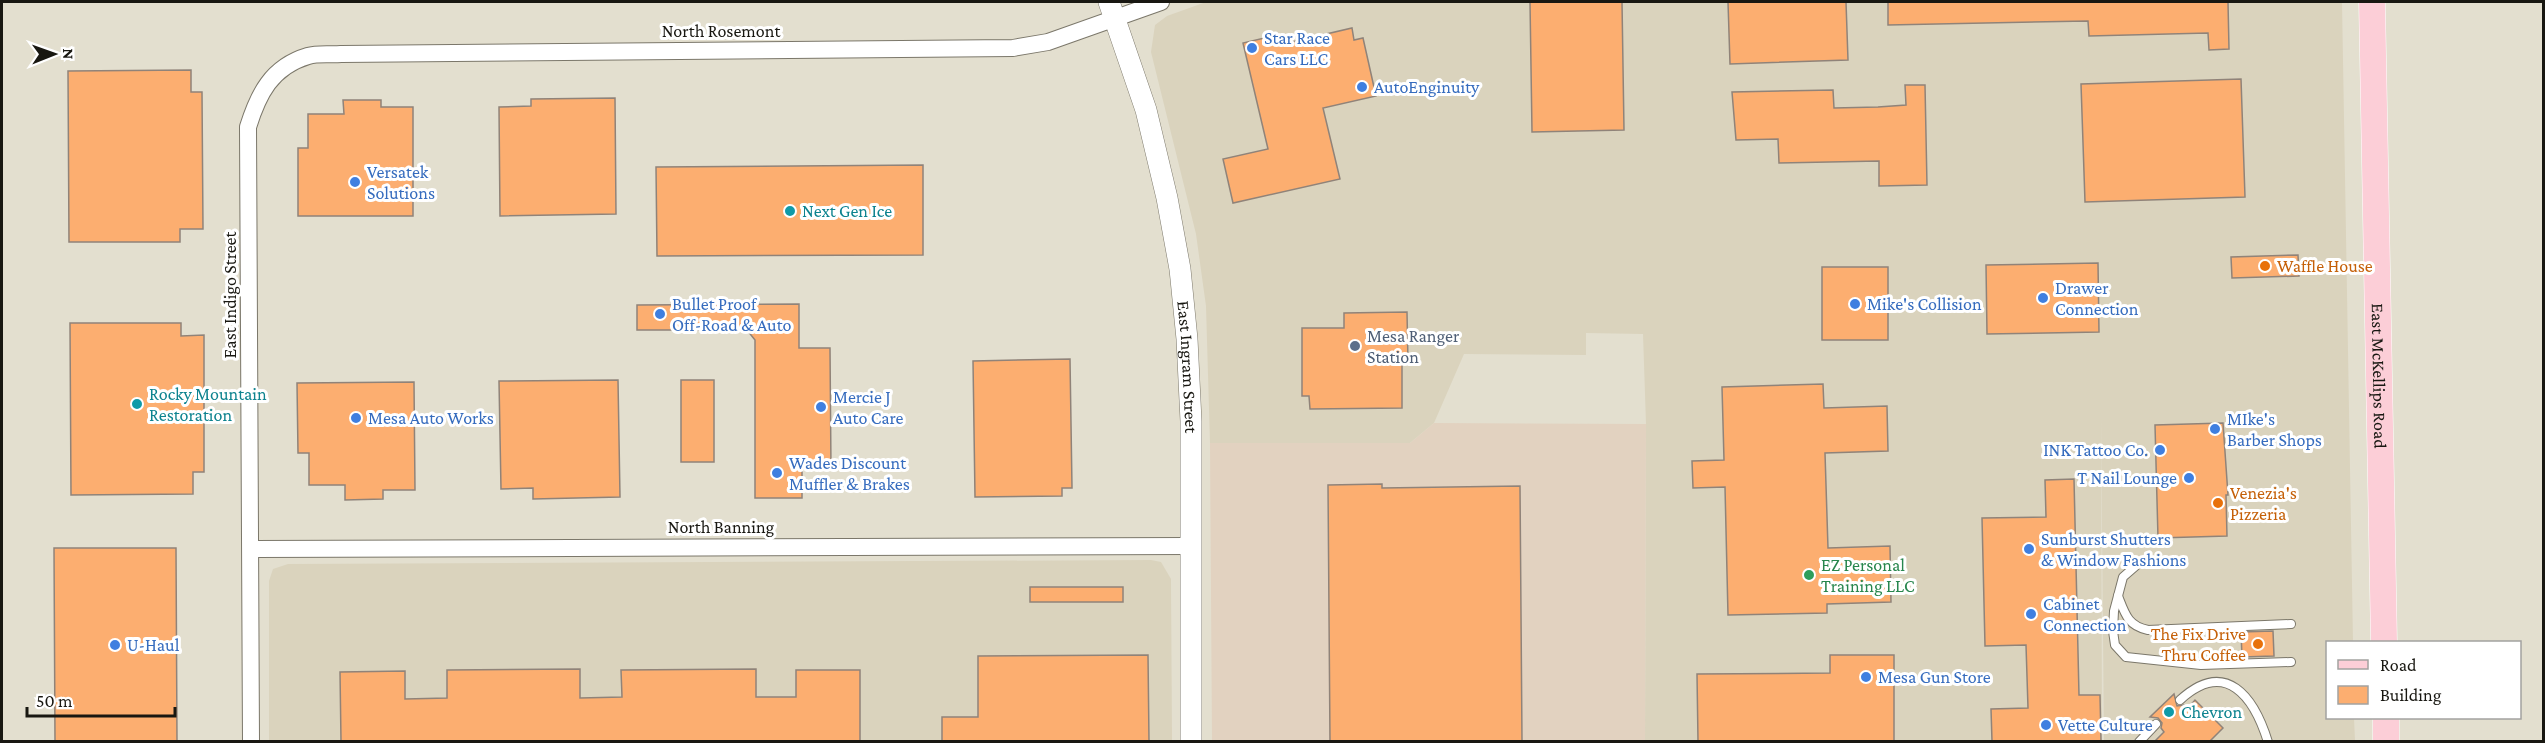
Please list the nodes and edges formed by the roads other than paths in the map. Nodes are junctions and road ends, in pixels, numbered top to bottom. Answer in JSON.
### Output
{"nodes":[{"id":1,"x":1161,"y":2,"type":"edge"},
{"id":2,"x":2372,"y":2,"type":"edge"},
{"id":3,"x":1113,"y":10,"type":"edge"},
{"id":4,"x":277,"y":73,"type":"joint"},
{"id":5,"x":1191,"y":546,"type":"junction"},
{"id":6,"x":251,"y":549,"type":"junction"},
{"id":7,"x":2138,"y":564,"type":"dead end"},
{"id":8,"x":2118,"y":596,"type":"junction"},
{"id":9,"x":2291,"y":624,"type":"dead end"},
{"id":10,"x":2385,"y":641,"type":"edge"},
{"id":11,"x":2291,"y":662,"type":"dead end"},
{"id":12,"x":2180,"y":700,"type":"dead end"},
{"id":13,"x":2386,"y":719,"type":"edge"},
{"id":14,"x":2156,"y":724,"type":"dead end"},
{"id":15,"x":251,"y":741,"type":"edge"},
{"id":16,"x":1191,"y":741,"type":"edge"},
{"id":17,"x":2139,"y":741,"type":"edge"},
{"id":18,"x":2268,"y":741,"type":"edge"},
{"id":19,"x":2386,"y":741,"type":"edge"}],
"edges":[{"from":1,"to":3,"type":"street","name":"North Rosemont"},
{"from":2,"to":10,"type":"main road","name":"East McKellips Road"},
{"from":3,"to":4,"type":"street","name":"North Rosemont"},
{"from":3,"to":5,"type":"street","name":"East Ingram Street"},
{"from":4,"to":6,"type":"street","name":"East Indigo Street"},
{"from":5,"to":6,"type":"street","name":"North Banning"},
{"from":5,"to":16,"type":"street","name":"East Ingram Street"},
{"from":6,"to":15,"type":"street","name":"East Indigo Street"},
{"from":7,"to":8,"type":"lane"},
{"from":8,"to":9,"type":"lane"},
{"from":8,"to":11,"type":"lane"},
{"from":12,"to":18,"type":"lane"},
{"from":13,"to":19,"type":"main road"},
{"from":14,"to":17,"type":"lane"}]}
